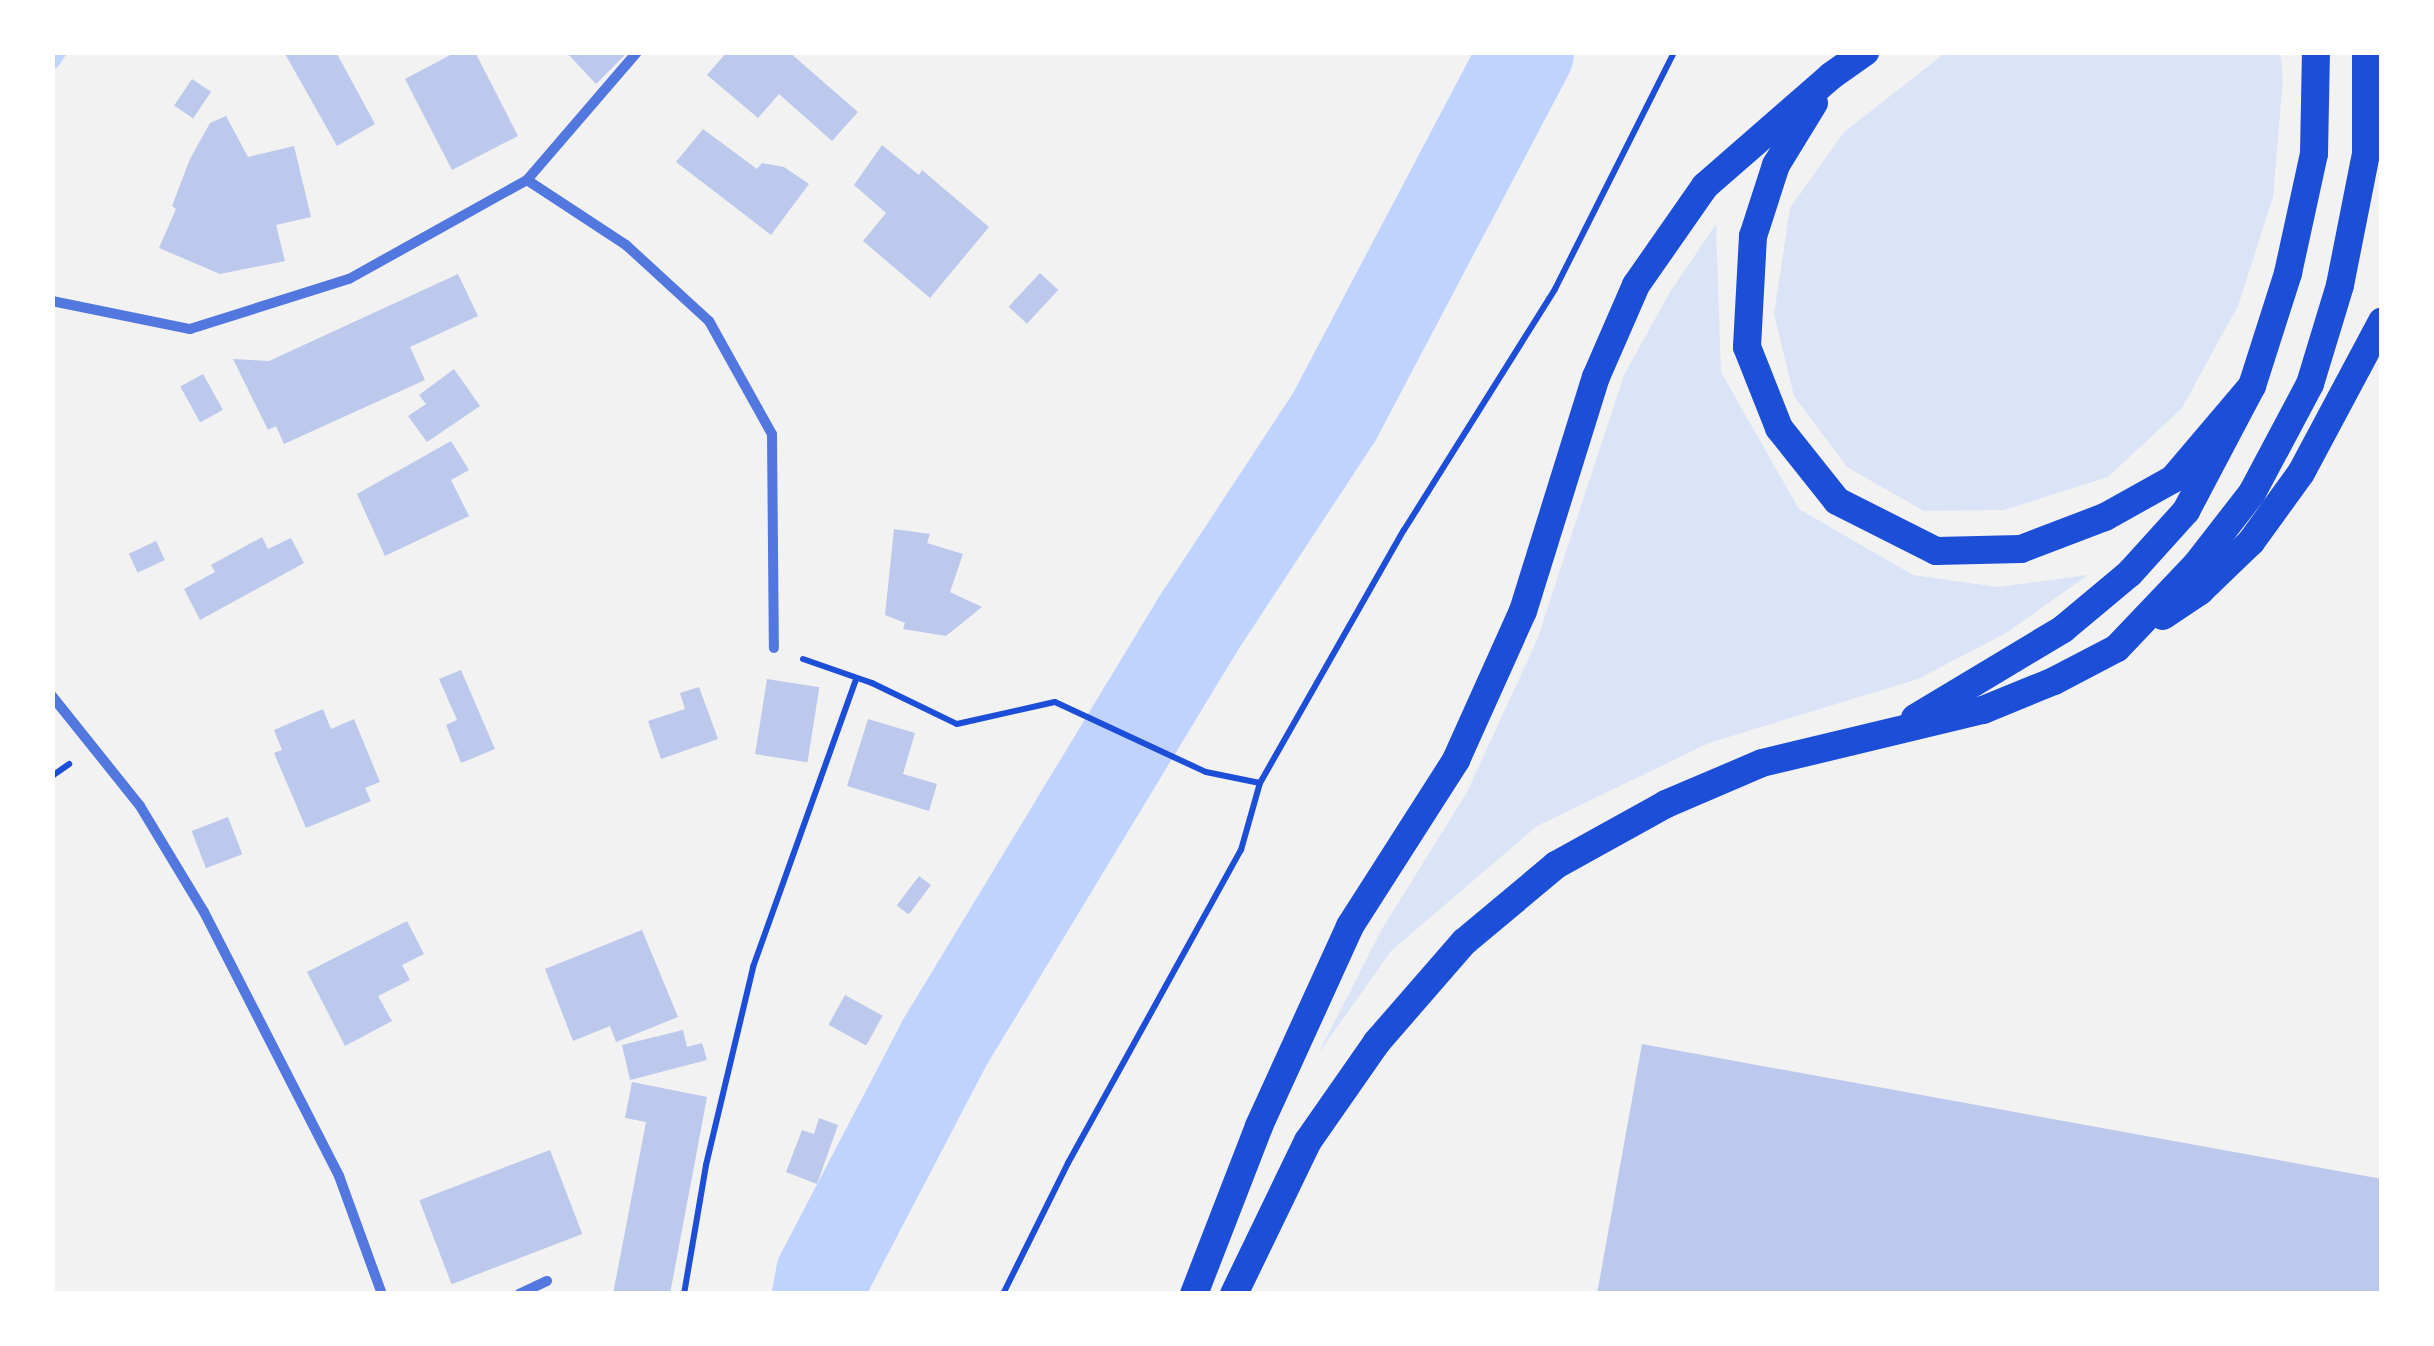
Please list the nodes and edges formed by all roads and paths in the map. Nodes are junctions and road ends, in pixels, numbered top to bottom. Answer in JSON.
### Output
{"nodes":[{"id":1,"x":637,"y":52,"type":"edge"},
{"id":2,"x":1674,"y":52,"type":"edge"},
{"id":3,"x":1865,"y":52,"type":"edge"},
{"id":4,"x":2316,"y":52,"type":"edge"},
{"id":5,"x":2366,"y":52,"type":"edge"},
{"id":6,"x":1830,"y":76,"type":"junction"},
{"id":7,"x":528,"y":180,"type":"junction"},
{"id":8,"x":52,"y":301,"type":"edge"},
{"id":9,"x":2382,"y":322,"type":"edge"},
{"id":10,"x":2252,"y":386,"type":"junction"},
{"id":11,"x":774,"y":648,"type":"joint"},
{"id":12,"x":2116,"y":648,"type":"junction"},
{"id":13,"x":856,"y":679,"type":"junction"},
{"id":14,"x":52,"y":696,"type":"edge"},
{"id":15,"x":1879,"y":738,"type":"junction"},
{"id":16,"x":1260,"y":782,"type":"junction"},
{"id":17,"x":547,"y":1281,"type":"dead end"},
{"id":18,"x":382,"y":1294,"type":"edge"},
{"id":19,"x":519,"y":1294,"type":"edge"},
{"id":20,"x":684,"y":1294,"type":"edge"},
{"id":21,"x":1003,"y":1294,"type":"edge"},
{"id":22,"x":1194,"y":1294,"type":"edge"},
{"id":23,"x":1234,"y":1294,"type":"edge"}],
"edges":[{"from":1,"to":7,"type":"street"},
{"from":2,"to":16,"type":"path"},
{"from":3,"to":6,"type":"highway"},
{"from":4,"to":10,"type":"highway"},
{"from":5,"to":12,"type":"highway"},
{"from":6,"to":10,"type":"highway"},
{"from":6,"to":22,"type":"highway"},
{"from":7,"to":8,"type":"street"},
{"from":7,"to":11,"type":"street"},
{"from":9,"to":12,"type":"highway"},
{"from":10,"to":15,"type":"highway"},
{"from":11,"to":13,"type":"path"},
{"from":12,"to":15,"type":"highway"},
{"from":13,"to":16,"type":"path"},
{"from":13,"to":20,"type":"path"},
{"from":14,"to":18,"type":"street"},
{"from":15,"to":23,"type":"highway"},
{"from":16,"to":21,"type":"path"},
{"from":17,"to":19,"type":"street"}]}
